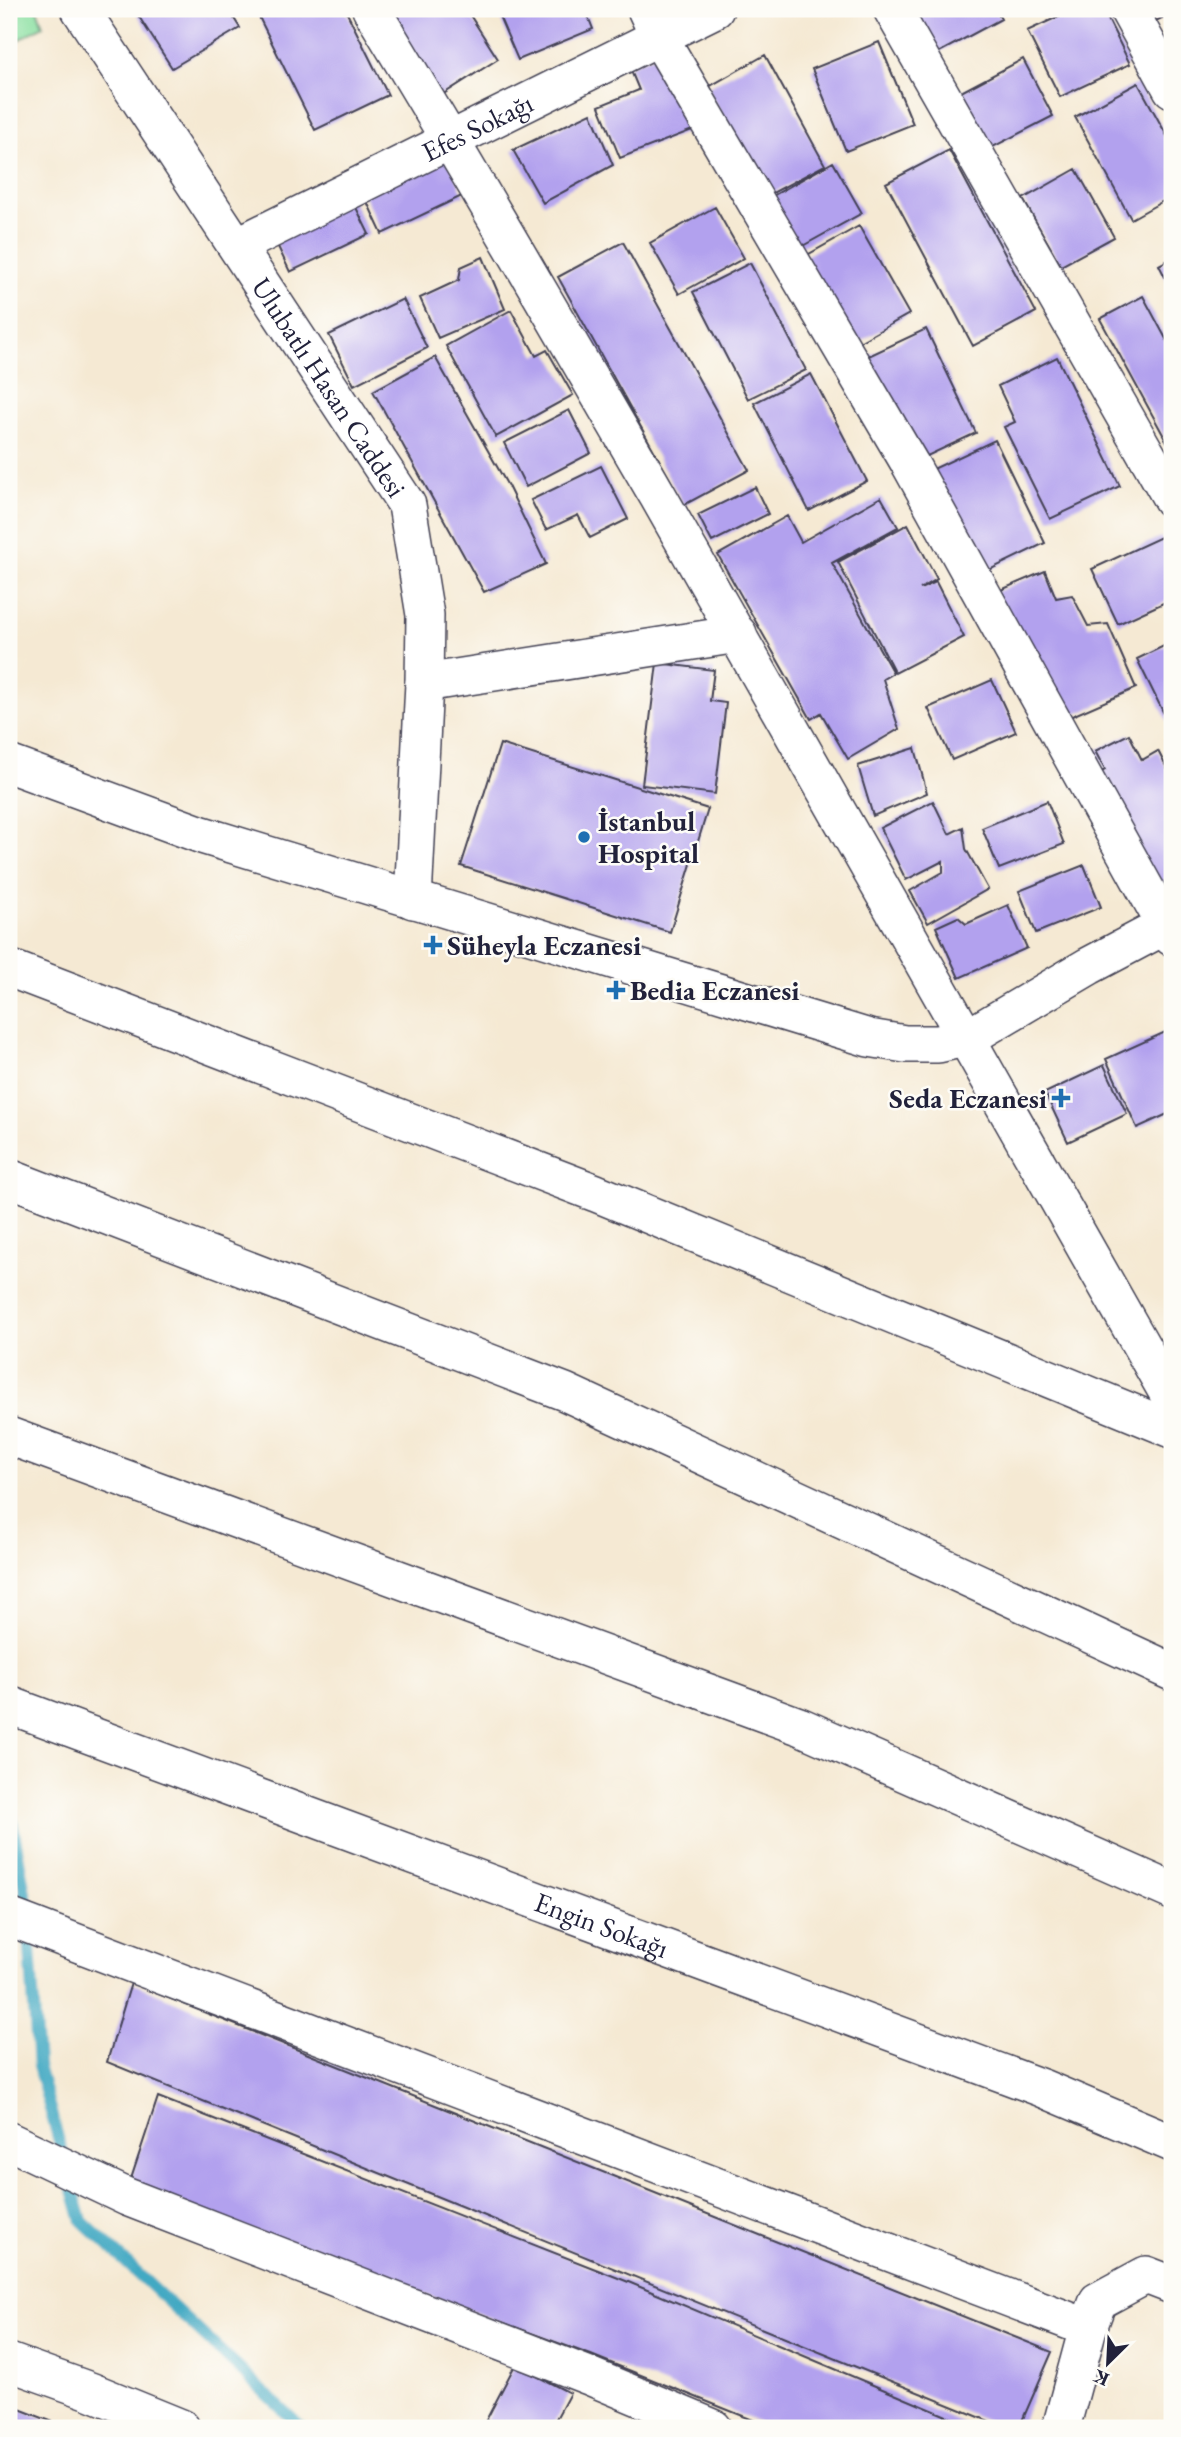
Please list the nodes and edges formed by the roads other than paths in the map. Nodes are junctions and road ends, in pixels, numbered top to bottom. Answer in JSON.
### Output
{"nodes":[{"id":1,"x":80,"y":9,"type":"edge"},
{"id":2,"x":371,"y":9,"type":"edge"},
{"id":3,"x":715,"y":9,"type":"edge"},
{"id":4,"x":892,"y":9,"type":"edge"},
{"id":5,"x":1128,"y":9,"type":"edge"},
{"id":6,"x":653,"y":23,"type":"edge"},
{"id":7,"x":1172,"y":89,"type":"edge"},
{"id":8,"x":452,"y":140,"type":"junction"},
{"id":9,"x":237,"y":246,"type":"junction"},
{"id":10,"x":1172,"y":499,"type":"edge"},
{"id":11,"x":738,"y":634,"type":"junction"},
{"id":12,"x":424,"y":683,"type":"junction"},
{"id":13,"x":9,"y":764,"type":"edge"},
{"id":14,"x":413,"y":900,"type":"junction"},
{"id":15,"x":1170,"y":928,"type":"edge"},
{"id":16,"x":9,"y":968,"type":"edge"},
{"id":17,"x":969,"y":1037,"type":"junction"},
{"id":18,"x":9,"y":1178,"type":"edge"},
{"id":19,"x":1172,"y":1400,"type":"edge"},
{"id":20,"x":1172,"y":1429,"type":"edge"},
{"id":21,"x":9,"y":1436,"type":"edge"},
{"id":22,"x":1172,"y":1672,"type":"edge"},
{"id":23,"x":19,"y":1709,"type":"edge"},
{"id":24,"x":1172,"y":1891,"type":"edge"},
{"id":25,"x":9,"y":1917,"type":"edge"},
{"id":26,"x":1172,"y":2143,"type":"edge"},
{"id":27,"x":23,"y":2147,"type":"edge"},
{"id":28,"x":1172,"y":2285,"type":"edge"},
{"id":29,"x":1088,"y":2328,"type":"junction"},
{"id":30,"x":9,"y":2362,"type":"edge"},
{"id":31,"x":181,"y":2428,"type":"edge"},
{"id":32,"x":713,"y":2428,"type":"edge"},
{"id":33,"x":1061,"y":2428,"type":"edge"}],
"edges":[{"from":1,"to":9,"type":"street","name":"Ulubatlı Hasan Caddesi"},
{"from":2,"to":8,"type":"street"},
{"from":3,"to":6,"type":"street","name":"Efes Sokağı"},
{"from":4,"to":10,"type":"street"},
{"from":5,"to":7,"type":"street"},
{"from":6,"to":8,"type":"street","name":"Efes Sokağı"},
{"from":6,"to":15,"type":"street"},
{"from":8,"to":9,"type":"street","name":"Efes Sokağı"},
{"from":8,"to":11,"type":"street"},
{"from":9,"to":12,"type":"street","name":"Ulubatlı Hasan Caddesi"},
{"from":11,"to":12,"type":"street"},
{"from":11,"to":17,"type":"street"},
{"from":12,"to":14,"type":"street","name":"Ulubatlı Hasan Caddesi"},
{"from":13,"to":14,"type":"street"},
{"from":14,"to":17,"type":"street"},
{"from":15,"to":17,"type":"street"},
{"from":16,"to":20,"type":"street"},
{"from":17,"to":19,"type":"street"},
{"from":18,"to":22,"type":"street"},
{"from":21,"to":24,"type":"street"},
{"from":23,"to":26,"type":"street","name":"Engin Sokağı"},
{"from":25,"to":29,"type":"street"},
{"from":27,"to":32,"type":"street"},
{"from":28,"to":29,"type":"street"},
{"from":29,"to":33,"type":"street"},
{"from":30,"to":31,"type":"street"}]}
